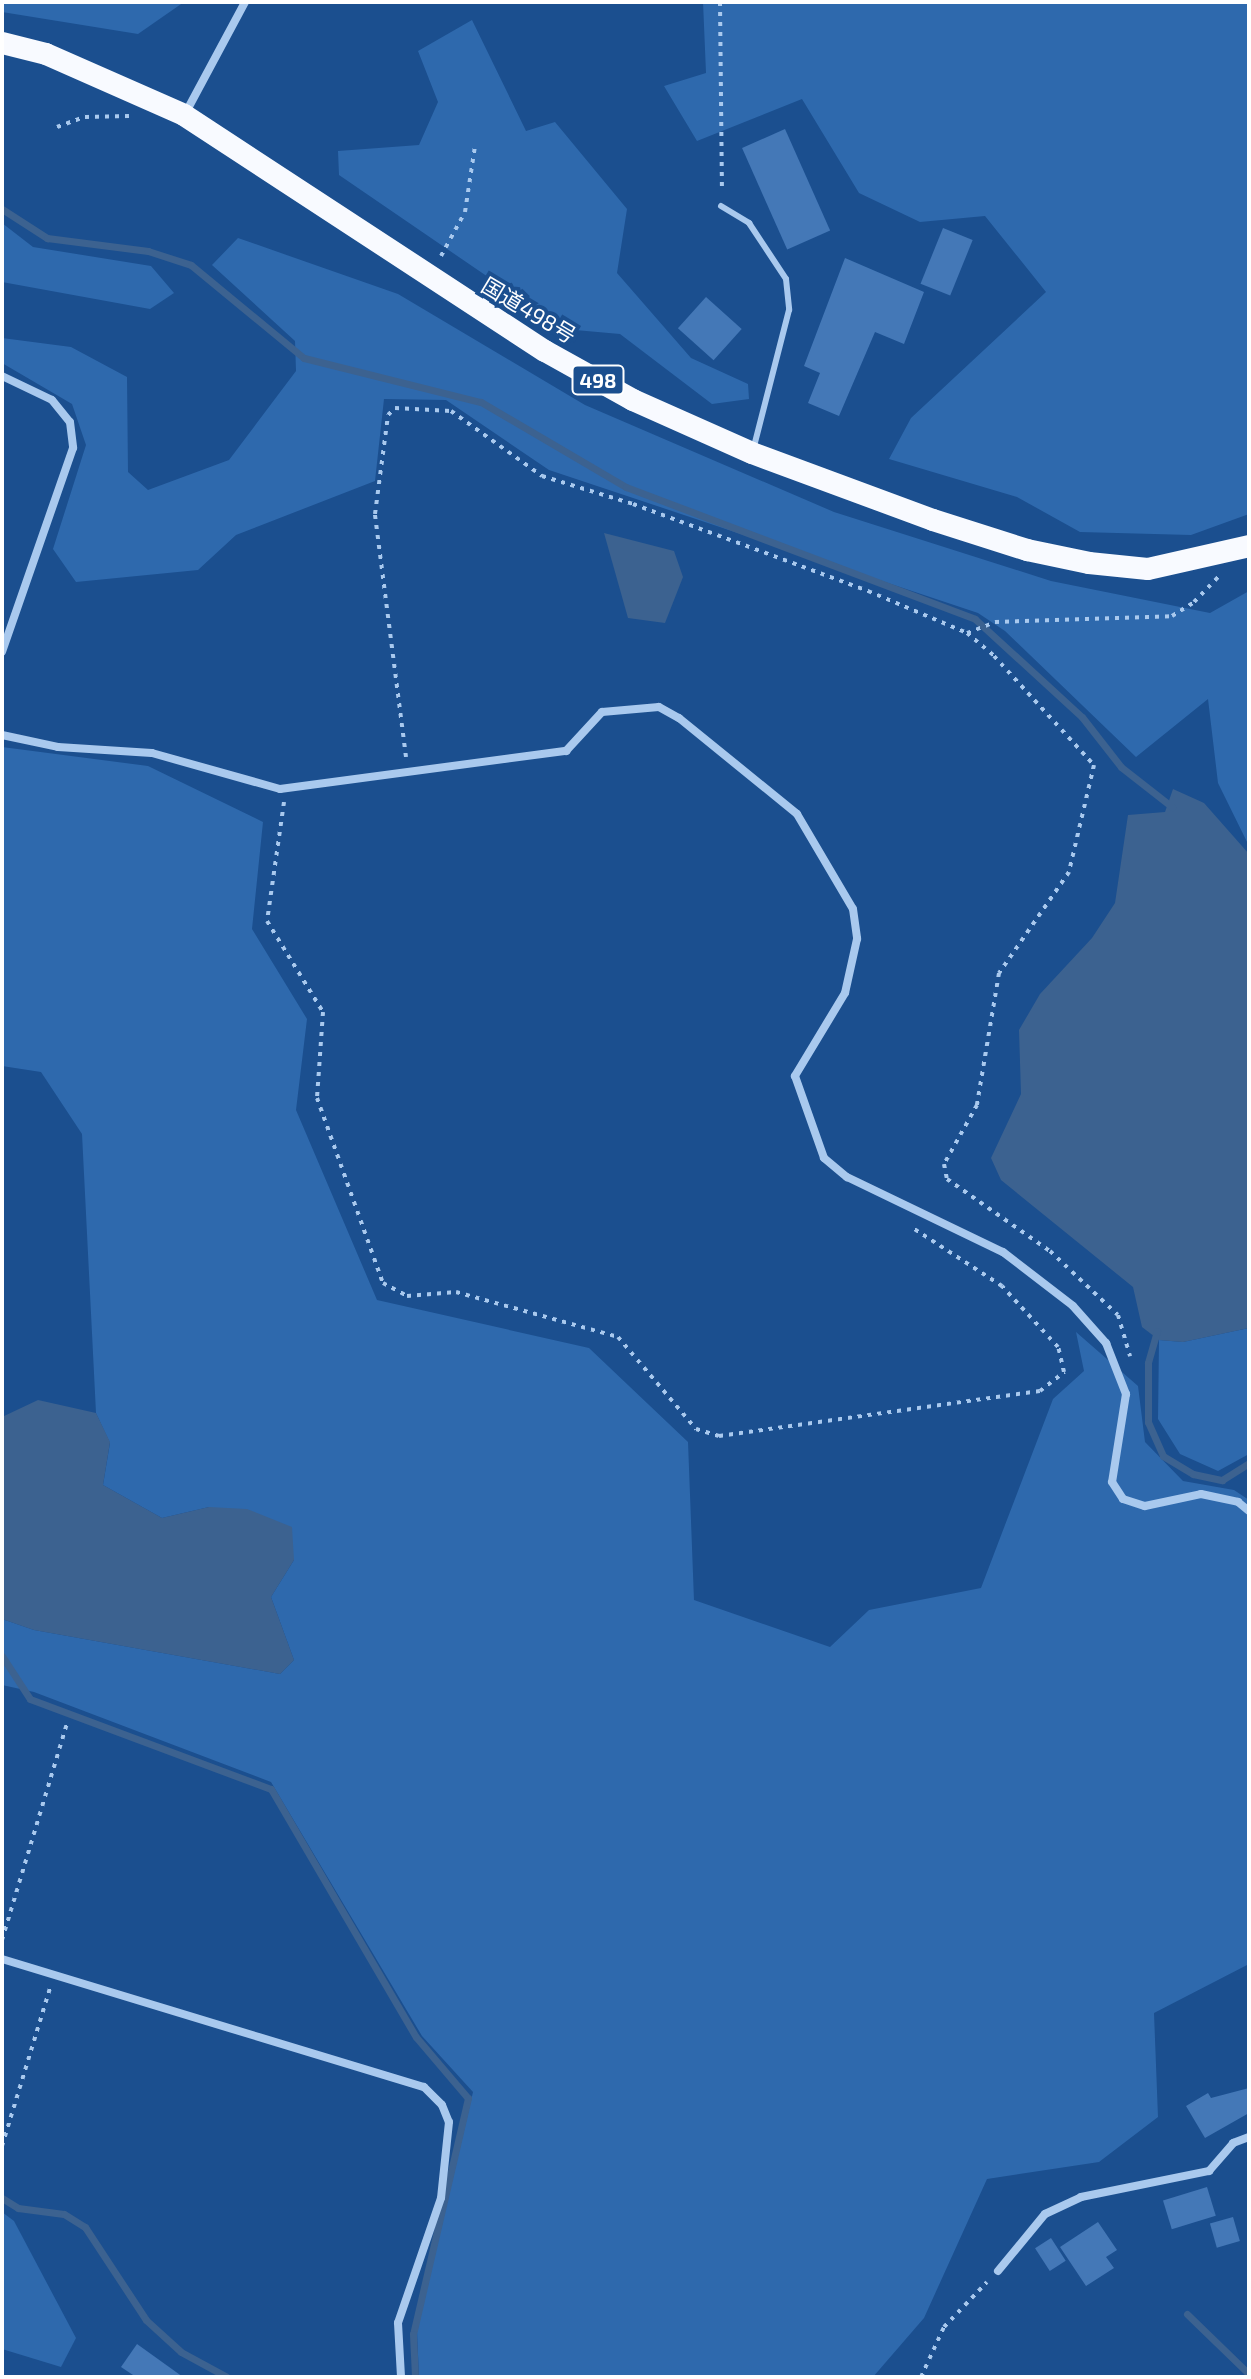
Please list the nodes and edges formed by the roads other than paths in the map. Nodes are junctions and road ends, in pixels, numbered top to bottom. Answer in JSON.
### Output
{"nodes":[{"id":1,"x":245,"y":2,"type":"edge"},
{"id":2,"x":2,"y":43,"type":"edge"},
{"id":3,"x":184,"y":115,"type":"junction"},
{"id":4,"x":721,"y":206,"type":"road end"},
{"id":5,"x":2,"y":376,"type":"edge"},
{"id":6,"x":752,"y":453,"type":"junction"},
{"id":7,"x":1246,"y":547,"type":"edge"},
{"id":8,"x":2,"y":652,"type":"edge"},
{"id":9,"x":2,"y":735,"type":"edge"},
{"id":10,"x":1249,"y":1511,"type":"edge"},
{"id":11,"x":2,"y":1959,"type":"edge"},
{"id":12,"x":1249,"y":2137,"type":"edge"},
{"id":13,"x":998,"y":2271,"type":"road end"},
{"id":14,"x":401,"y":2377,"type":"edge"}],
"edges":[{"from":1,"to":3,"type":"street"},
{"from":2,"to":3,"type":"highway","name":"国道498号","number":"498"},
{"from":3,"to":6,"type":"highway","name":"国道498号","number":"498"},
{"from":4,"to":6,"type":"lane"},
{"from":5,"to":8,"type":"street"},
{"from":6,"to":7,"type":"highway","name":"国道498号","number":"498"},
{"from":9,"to":10,"type":"street"},
{"from":11,"to":14,"type":"street"},
{"from":12,"to":13,"type":"street"}]}
